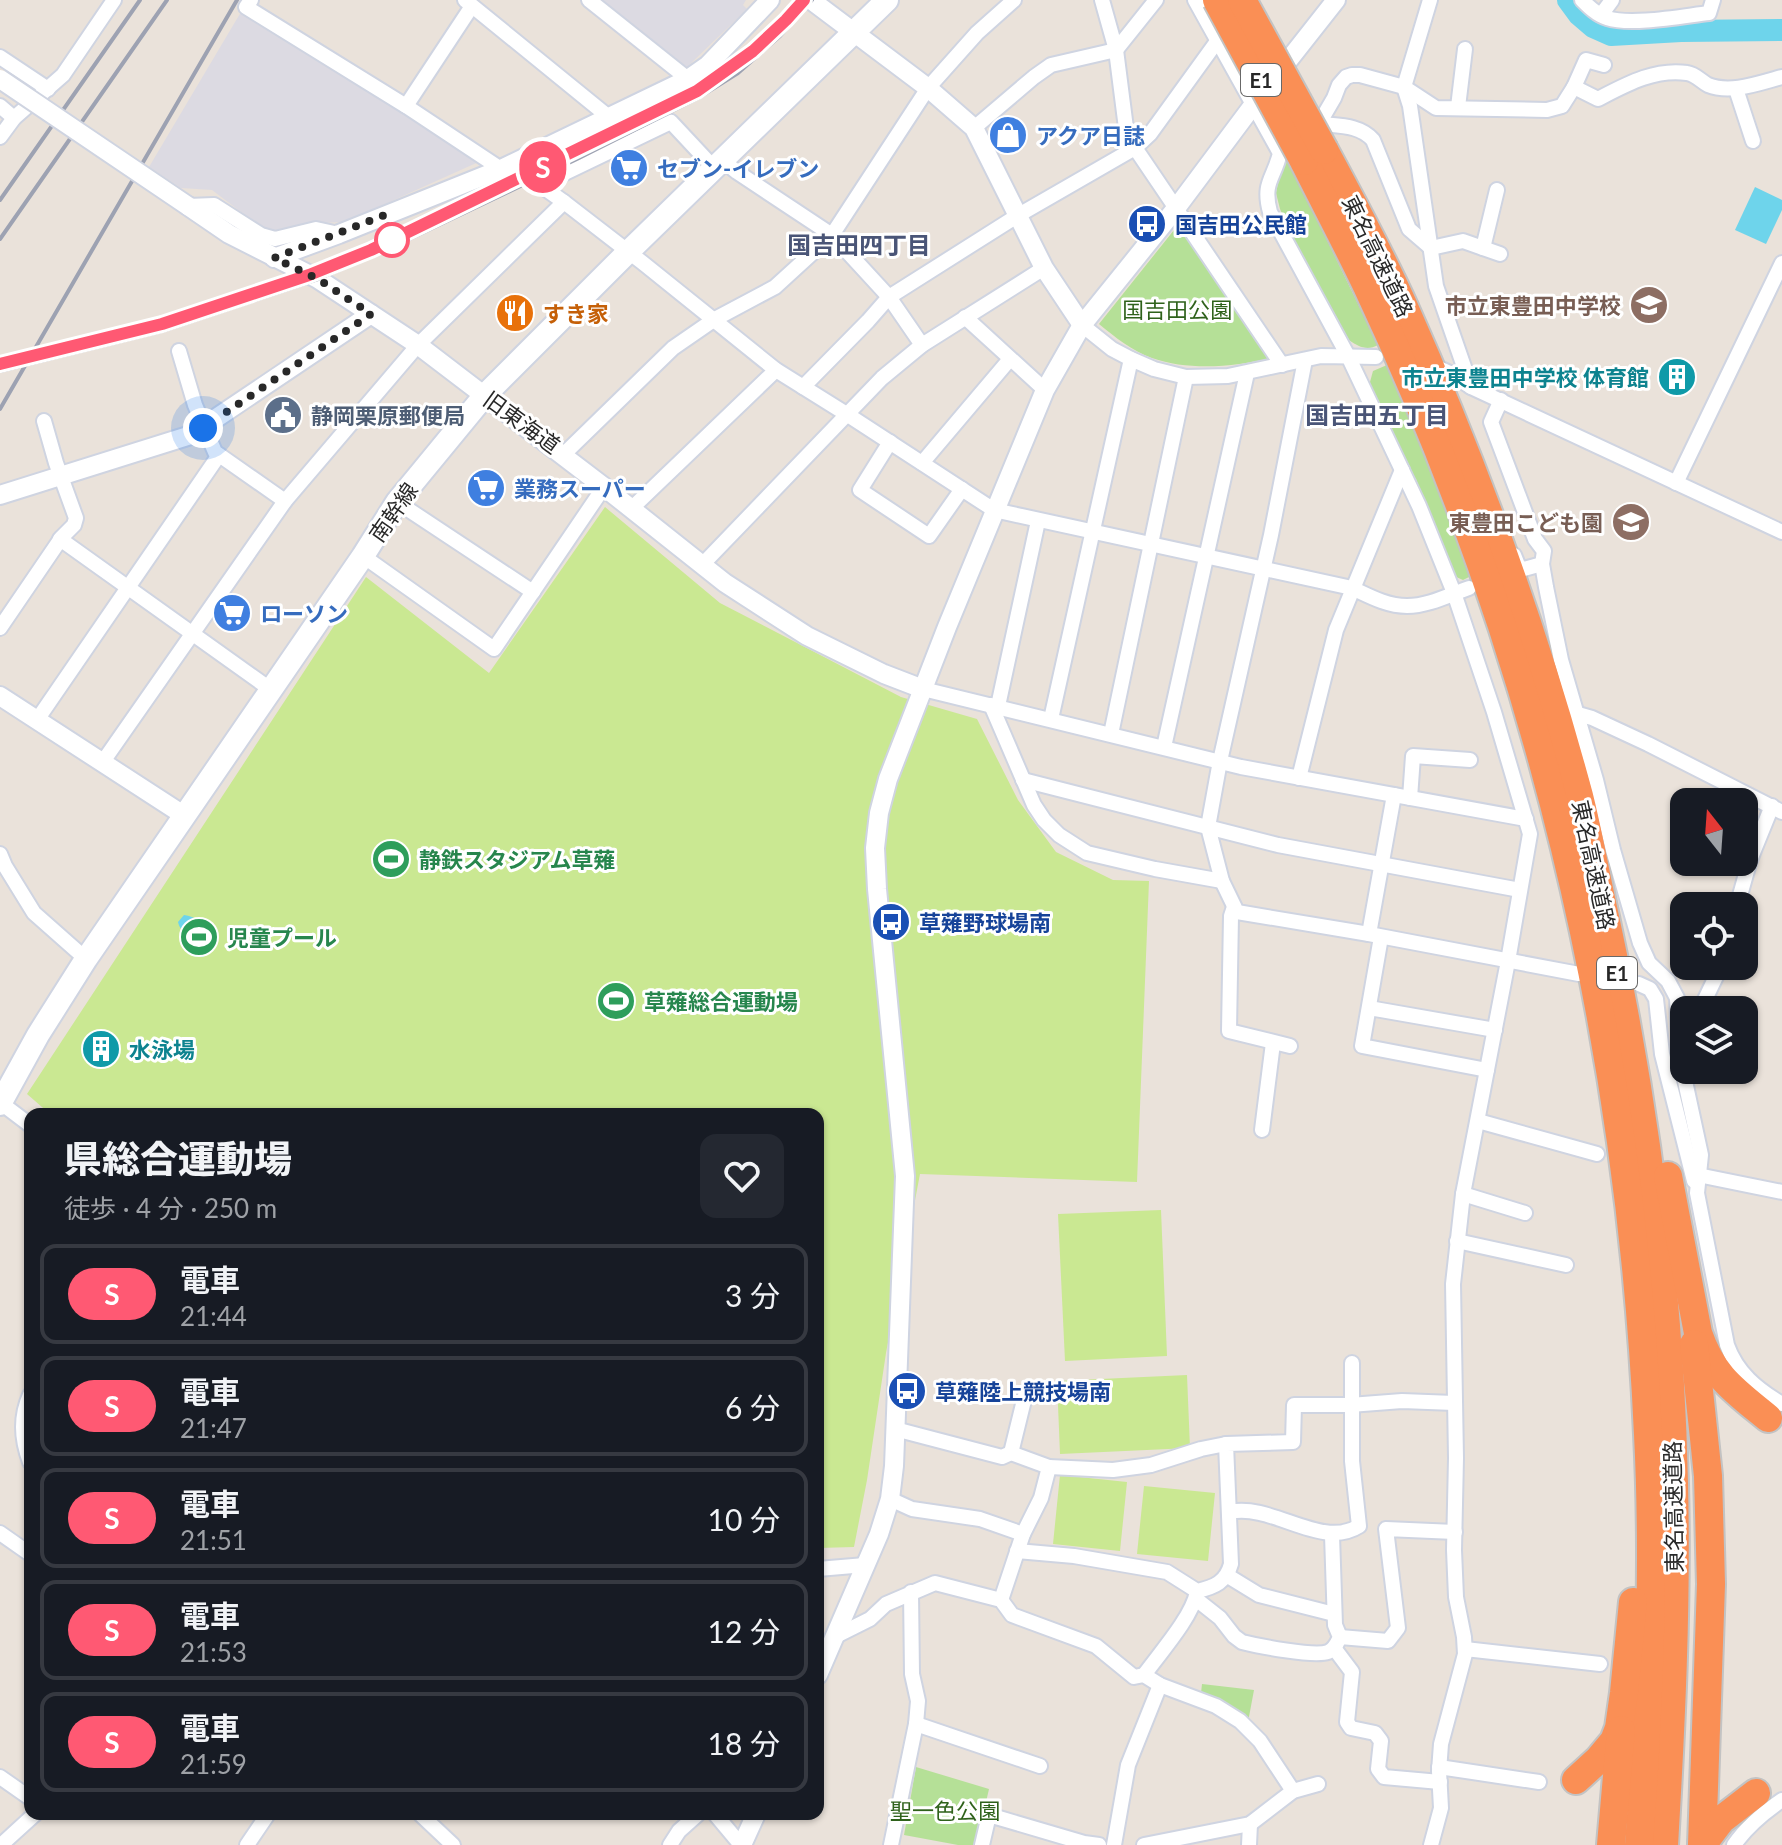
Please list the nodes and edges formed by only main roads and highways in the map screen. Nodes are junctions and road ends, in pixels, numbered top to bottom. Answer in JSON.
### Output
{"nodes":[{"id":1,"x":887,"y":0,"type":"edge"},
{"id":2,"x":1217,"y":0,"type":"edge"},
{"id":3,"x":1242,"y":0,"type":"edge"},
{"id":4,"x":1309,"y":144,"type":"junction"},
{"id":5,"x":1580,"y":801,"type":"junction"},
{"id":6,"x":0,"y":1104,"type":"edge"},
{"id":7,"x":1682,"y":1252,"type":"junction"},
{"id":8,"x":1644,"y":1371,"type":"junction"},
{"id":9,"x":1775,"y":1411,"type":"edge"},
{"id":10,"x":1624,"y":1693,"type":"junction"},
{"id":11,"x":1576,"y":1780,"type":"dead end"},
{"id":12,"x":1769,"y":1796,"type":"edge"},
{"id":13,"x":1611,"y":1845,"type":"edge"},
{"id":14,"x":1639,"y":1845,"type":"edge"},
{"id":15,"x":1664,"y":1845,"type":"edge"},
{"id":16,"x":1702,"y":1845,"type":"edge"}],
"edges":[{"from":1,"to":6,"type":"main road","name":"南幹線"},
{"from":2,"to":4,"type":"highway","name":"東名高速道路","number":"E1","bridge":true},
{"from":3,"to":4,"type":"highway","name":"東名高速道路","number":"E1","bridge":true},
{"from":4,"to":5,"type":"highway","name":"東名高速道路","number":"E1"},
{"from":4,"to":8,"type":"highway","name":"東名高速道路","number":"E1"},
{"from":5,"to":7,"type":"highway"},
{"from":5,"to":15,"type":"highway","name":"東名高速道路","number":"E1"},
{"from":7,"to":9,"type":"highway"},
{"from":7,"to":16,"type":"highway"},
{"from":8,"to":10,"type":"highway"},
{"from":8,"to":14,"type":"highway","name":"東名高速道路","number":"E1"},
{"from":10,"to":11,"type":"highway"},
{"from":10,"to":13,"type":"highway"},
{"from":12,"to":16,"type":"highway"}]}
